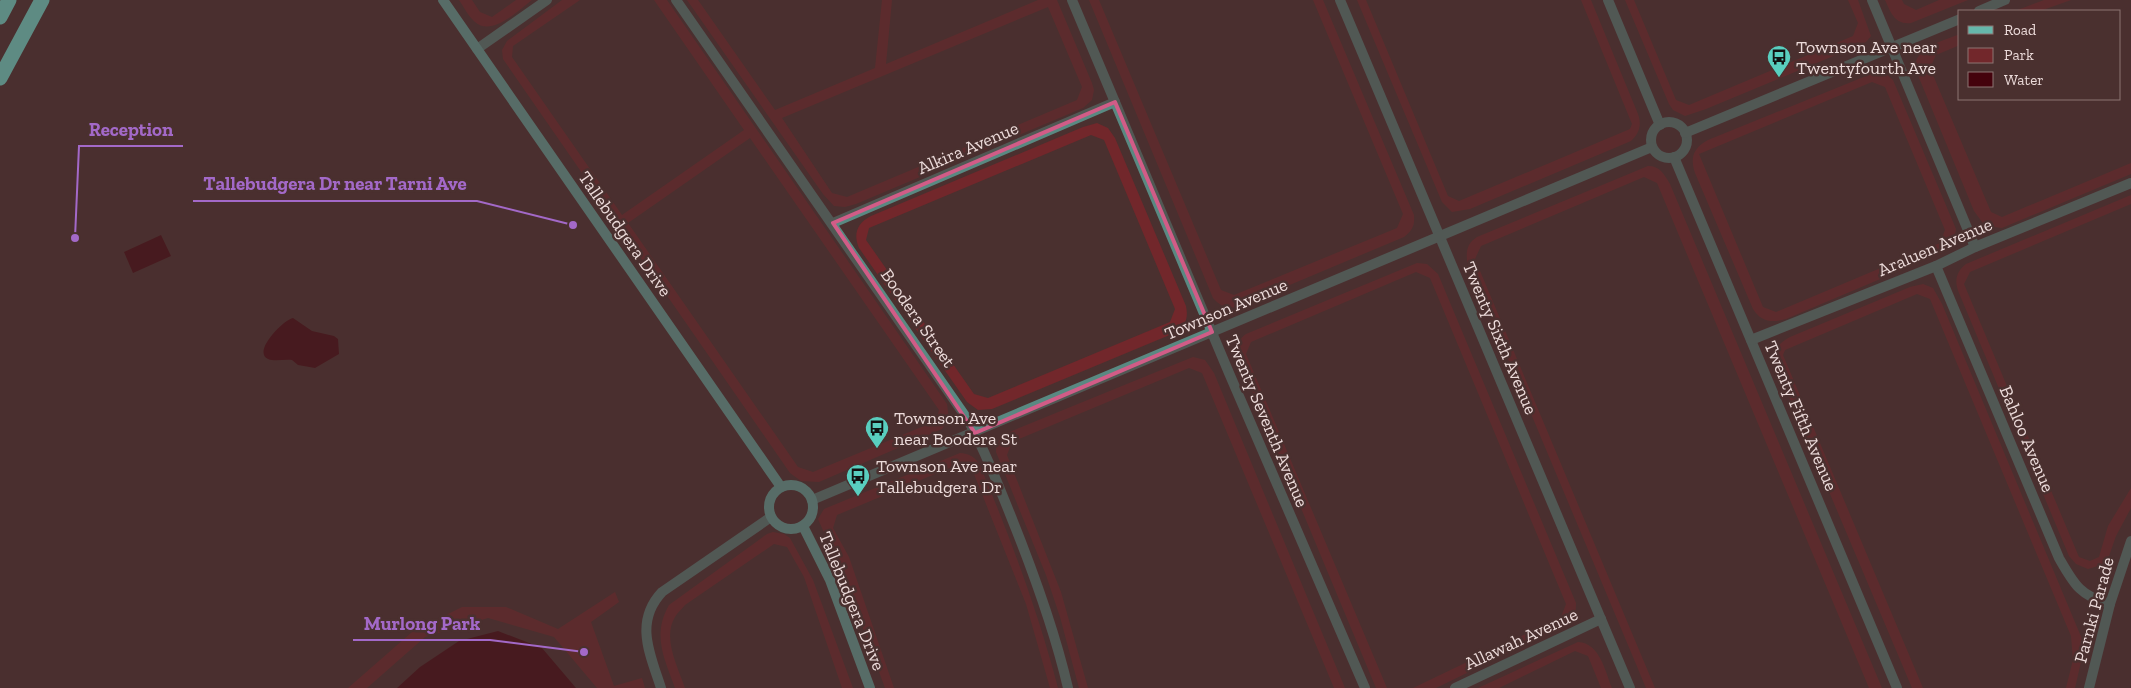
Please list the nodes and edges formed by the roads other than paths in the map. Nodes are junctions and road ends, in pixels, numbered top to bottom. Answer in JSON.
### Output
{"nodes":[{"id":1,"x":9,"y":0,"type":"edge"},
{"id":2,"x":42,"y":0,"type":"edge"},
{"id":3,"x":443,"y":0,"type":"edge"},
{"id":4,"x":547,"y":0,"type":"edge"},
{"id":5,"x":676,"y":0,"type":"edge"},
{"id":6,"x":1072,"y":0,"type":"edge"},
{"id":7,"x":1340,"y":0,"type":"edge"},
{"id":8,"x":1608,"y":0,"type":"edge"},
{"id":9,"x":1872,"y":0,"type":"edge"},
{"id":10,"x":2005,"y":0,"type":"edge"},
{"id":11,"x":1981,"y":10,"type":"edge"},
{"id":12,"x":0,"y":17,"type":"edge"},
{"id":13,"x":1958,"y":21,"type":"edge"},
{"id":14,"x":477,"y":49,"type":"junction"},
{"id":15,"x":1892,"y":49,"type":"junction"},
{"id":16,"x":0,"y":78,"type":"edge"},
{"id":17,"x":1115,"y":102,"type":"junction"},
{"id":18,"x":1660,"y":124,"type":"junction"},
{"id":19,"x":1685,"y":133,"type":"junction"},
{"id":20,"x":1652,"y":148,"type":"junction"},
{"id":21,"x":1674,"y":157,"type":"junction"},
{"id":22,"x":2131,"y":182,"type":"edge"},
{"id":23,"x":833,"y":223,"type":"junction"},
{"id":24,"x":1439,"y":236,"type":"junction"},
{"id":25,"x":1975,"y":247,"type":"junction"},
{"id":26,"x":1936,"y":266,"type":"junction"},
{"id":27,"x":1212,"y":332,"type":"junction"},
{"id":28,"x":1751,"y":340,"type":"junction"},
{"id":29,"x":975,"y":432,"type":"junction"},
{"id":30,"x":781,"y":487,"type":"junction"},
{"id":31,"x":812,"y":500,"type":"junction"},
{"id":32,"x":771,"y":517,"type":"junction"},
{"id":33,"x":803,"y":526,"type":"junction"},
{"id":34,"x":2131,"y":541,"type":"edge"},
{"id":35,"x":2110,"y":604,"type":"junction"},
{"id":36,"x":1601,"y":619,"type":"junction"},
{"id":37,"x":661,"y":688,"type":"edge"},
{"id":38,"x":870,"y":688,"type":"edge"},
{"id":39,"x":1068,"y":688,"type":"edge"},
{"id":40,"x":1365,"y":688,"type":"edge"},
{"id":41,"x":1454,"y":688,"type":"edge"},
{"id":42,"x":1630,"y":688,"type":"edge"},
{"id":43,"x":1897,"y":688,"type":"edge"},
{"id":44,"x":2089,"y":688,"type":"edge"}],
"edges":[{"from":1,"to":12,"type":"highway"},
{"from":2,"to":16,"type":"highway"},
{"from":3,"to":14,"type":"street","name":"Tallebudgera Drive"},
{"from":4,"to":14,"type":"street"},
{"from":5,"to":23,"type":"street","name":"Boodera Street"},
{"from":6,"to":17,"type":"street","name":"Twenty Seventh Avenue"},
{"from":7,"to":24,"type":"street","name":"Twenty Sixth Avenue"},
{"from":8,"to":18,"type":"street"},
{"from":9,"to":15,"type":"street"},
{"from":10,"to":11,"type":"street"},
{"from":13,"to":15,"type":"street"},
{"from":14,"to":30,"type":"street","name":"Tallebudgera Drive"},
{"from":15,"to":19,"type":"street"},
{"from":15,"to":25,"type":"street"},
{"from":17,"to":23,"type":"street","name":"Alkira Avenue"},
{"from":17,"to":27,"type":"street","name":"Twenty Seventh Avenue"},
{"from":18,"to":19,"type":"street"},
{"from":18,"to":20,"type":"street"},
{"from":19,"to":21,"type":"street"},
{"from":20,"to":21,"type":"street"},
{"from":20,"to":24,"type":"street","name":"Townson Avenue"},
{"from":21,"to":28,"type":"street","name":"Twenty Fifth Avenue"},
{"from":22,"to":25,"type":"street","name":"Araluen Avenue"},
{"from":23,"to":29,"type":"street","name":"Boodera Street"},
{"from":24,"to":27,"type":"street","name":"Townson Avenue"},
{"from":24,"to":36,"type":"street","name":"Twenty Sixth Avenue"},
{"from":25,"to":26,"type":"street","name":"Araluen Avenue"},
{"from":26,"to":28,"type":"street","name":"Araluen Avenue"},
{"from":26,"to":35,"type":"street","name":"Bahloo Avenue"},
{"from":27,"to":29,"type":"street","name":"Townson Avenue"},
{"from":27,"to":40,"type":"street","name":"Twenty Seventh Avenue"},
{"from":28,"to":43,"type":"street","name":"Twenty Fifth Avenue"},
{"from":29,"to":31,"type":"street","name":"Townson Avenue"},
{"from":29,"to":39,"type":"street","name":"Boodera Street"},
{"from":30,"to":31,"type":"street"},
{"from":30,"to":32,"type":"street"},
{"from":31,"to":33,"type":"street"},
{"from":32,"to":33,"type":"street"},
{"from":32,"to":37,"type":"street"},
{"from":33,"to":38,"type":"street","name":"Tallebudgera Drive"},
{"from":34,"to":35,"type":"street","name":"Parnki Parade"},
{"from":35,"to":44,"type":"street","name":"Parnki Parade"},
{"from":36,"to":41,"type":"street","name":"Allawah Avenue"},
{"from":36,"to":42,"type":"street","name":"Twenty Sixth Avenue"}]}
